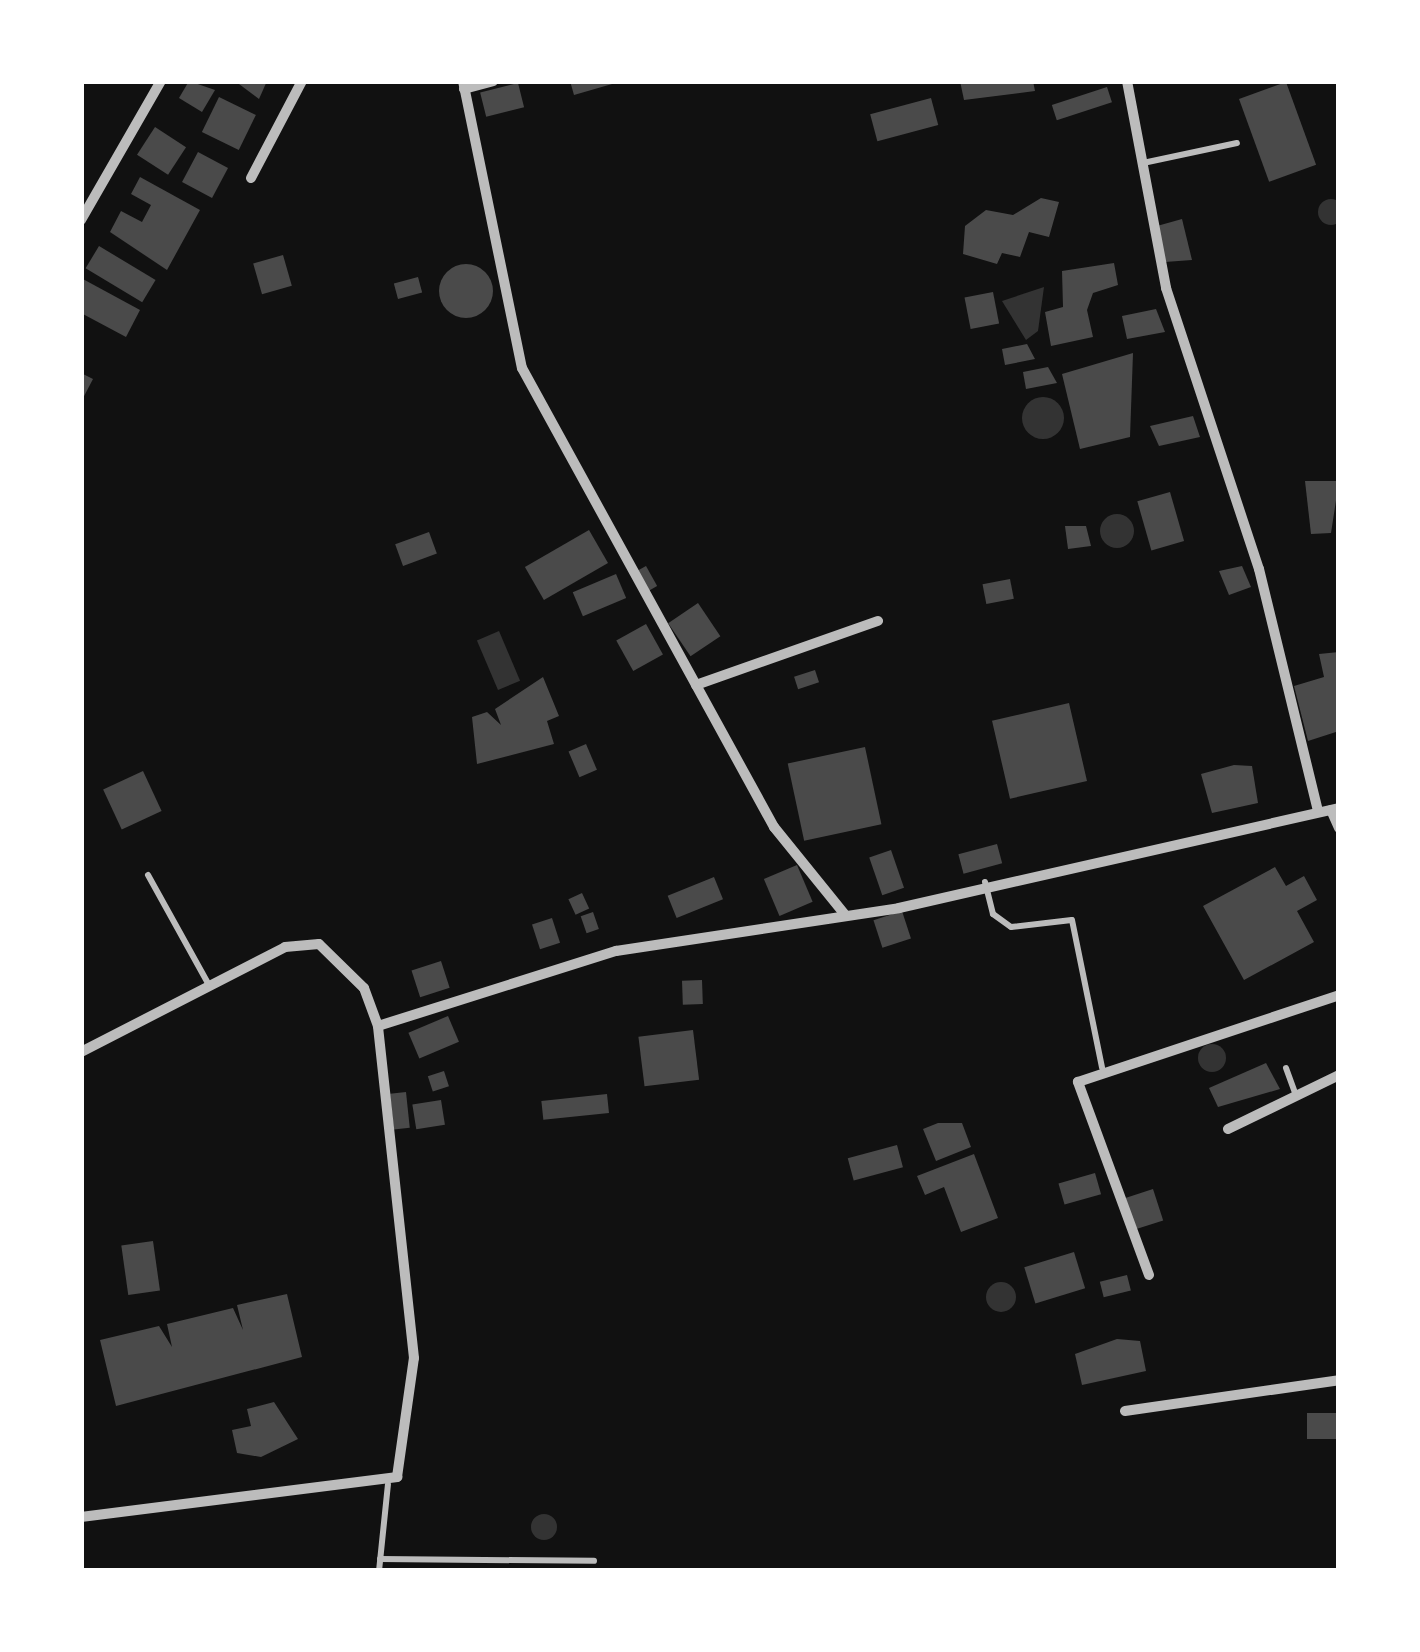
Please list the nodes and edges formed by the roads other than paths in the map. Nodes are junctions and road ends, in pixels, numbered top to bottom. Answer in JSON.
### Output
{"nodes":[{"id":1,"x":161,"y":81,"type":"edge"},
{"id":2,"x":302,"y":81,"type":"edge"},
{"id":3,"x":493,"y":81,"type":"edge"},
{"id":4,"x":1127,"y":81,"type":"edge"},
{"id":5,"x":464,"y":85,"type":"edge"},
{"id":6,"x":1237,"y":143,"type":"dead end"},
{"id":7,"x":1143,"y":163,"type":"junction"},
{"id":8,"x":251,"y":178,"type":"dead end"},
{"id":9,"x":81,"y":220,"type":"edge"},
{"id":10,"x":878,"y":621,"type":"dead end"},
{"id":11,"x":696,"y":685,"type":"junction"},
{"id":12,"x":1329,"y":810,"type":"edge"},
{"id":13,"x":1339,"y":828,"type":"edge"},
{"id":14,"x":148,"y":875,"type":"dead end"},
{"id":15,"x":986,"y":882,"type":"junction"},
{"id":16,"x":846,"y":916,"type":"junction"},
{"id":17,"x":209,"y":987,"type":"junction"},
{"id":18,"x":1339,"y":995,"type":"edge"},
{"id":19,"x":378,"y":1026,"type":"junction"},
{"id":20,"x":81,"y":1052,"type":"edge"},
{"id":21,"x":1102,"y":1068,"type":"junction"},
{"id":22,"x":1286,"y":1068,"type":"dead end"},
{"id":23,"x":1339,"y":1075,"type":"edge"},
{"id":24,"x":1297,"y":1095,"type":"junction"},
{"id":25,"x":1228,"y":1129,"type":"dead end"},
{"id":26,"x":1149,"y":1275,"type":"dead end"},
{"id":27,"x":1339,"y":1380,"type":"edge"},
{"id":28,"x":1125,"y":1411,"type":"dead end"},
{"id":29,"x":388,"y":1484,"type":"junction"},
{"id":30,"x":81,"y":1516,"type":"edge"},
{"id":31,"x":380,"y":1559,"type":"junction"},
{"id":32,"x":594,"y":1561,"type":"dead end"},
{"id":33,"x":379,"y":1571,"type":"edge"}],
"edges":[{"from":1,"to":9,"type":"street"},
{"from":2,"to":8,"type":"street"},
{"from":3,"to":5,"type":"street"},
{"from":4,"to":7,"type":"street"},
{"from":5,"to":11,"type":"street"},
{"from":6,"to":7,"type":"lane"},
{"from":7,"to":12,"type":"street"},
{"from":10,"to":11,"type":"street"},
{"from":11,"to":16,"type":"street"},
{"from":12,"to":13,"type":"street"},
{"from":12,"to":15,"type":"street"},
{"from":14,"to":17,"type":"lane"},
{"from":15,"to":16,"type":"street"},
{"from":15,"to":21,"type":"lane"},
{"from":16,"to":19,"type":"street"},
{"from":17,"to":19,"type":"street"},
{"from":17,"to":20,"type":"street"},
{"from":18,"to":21,"type":"street"},
{"from":19,"to":29,"type":"street"},
{"from":21,"to":26,"type":"street"},
{"from":22,"to":24,"type":"lane"},
{"from":23,"to":24,"type":"street"},
{"from":24,"to":25,"type":"street"},
{"from":27,"to":28,"type":"street"},
{"from":29,"to":30,"type":"street"},
{"from":29,"to":31,"type":"lane"},
{"from":31,"to":32,"type":"lane"},
{"from":31,"to":33,"type":"lane"}]}
